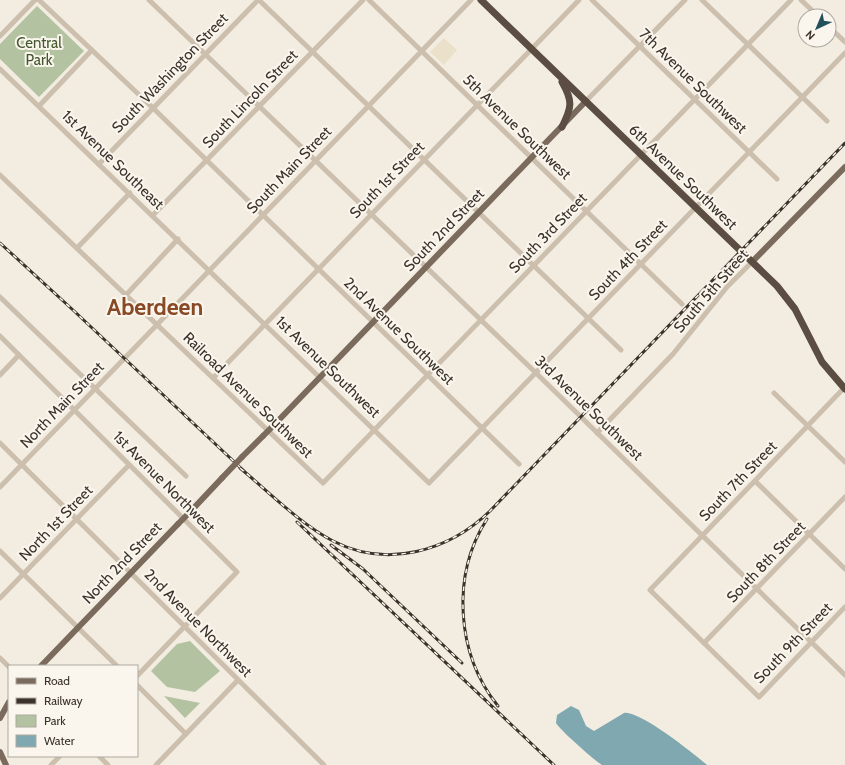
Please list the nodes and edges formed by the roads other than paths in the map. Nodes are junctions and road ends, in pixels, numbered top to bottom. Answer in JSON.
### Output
{"nodes":[{"id":1,"x":35,"y":0,"type":"edge"},
{"id":2,"x":39,"y":0,"type":"edge"},
{"id":3,"x":148,"y":0,"type":"edge"},
{"id":4,"x":259,"y":0,"type":"edge"},
{"id":5,"x":363,"y":0,"type":"edge"},
{"id":6,"x":369,"y":0,"type":"edge"},
{"id":7,"x":471,"y":0,"type":"edge"},
{"id":8,"x":481,"y":0,"type":"edge"},
{"id":9,"x":579,"y":0,"type":"edge"},
{"id":10,"x":592,"y":0,"type":"edge"},
{"id":11,"x":685,"y":0,"type":"edge"},
{"id":12,"x":702,"y":0,"type":"edge"},
{"id":13,"x":791,"y":0,"type":"edge"},
{"id":14,"x":801,"y":0,"type":"edge"},
{"id":15,"x":810,"y":8,"type":"edge"},
{"id":16,"x":837,"y":34,"type":"edge"},
{"id":17,"x":0,"y":36,"type":"edge"},
{"id":18,"x":845,"y":42,"type":"edge"},
{"id":19,"x":748,"y":44,"type":"junction"},
{"id":20,"x":640,"y":46,"type":"junction"},
{"id":21,"x":532,"y":49,"type":"junction"},
{"id":22,"x":92,"y":50,"type":"junction"},
{"id":23,"x":422,"y":51,"type":"junction"},
{"id":24,"x":312,"y":52,"type":"junction"},
{"id":25,"x":845,"y":53,"type":"edge"},
{"id":26,"x":206,"y":54,"type":"junction"},
{"id":27,"x":0,"y":69,"type":"edge"},
{"id":28,"x":558,"y":74,"type":"junction"},
{"id":29,"x":803,"y":98,"type":"junction"},
{"id":30,"x":695,"y":99,"type":"junction"},
{"id":31,"x":586,"y":101,"type":"junction"},
{"id":32,"x":477,"y":105,"type":"junction"},
{"id":33,"x":39,"y":106,"type":"junction"},
{"id":34,"x":260,"y":106,"type":"junction"},
{"id":35,"x":369,"y":106,"type":"junction"},
{"id":36,"x":153,"y":108,"type":"junction"},
{"id":37,"x":827,"y":121,"type":"dead end"},
{"id":38,"x":562,"y":126,"type":"junction"},
{"id":39,"x":750,"y":152,"type":"junction"},
{"id":40,"x":641,"y":154,"type":"junction"},
{"id":41,"x":532,"y":158,"type":"junction"},
{"id":42,"x":315,"y":160,"type":"junction"},
{"id":43,"x":424,"y":160,"type":"junction"},
{"id":44,"x":207,"y":161,"type":"junction"},
{"id":45,"x":99,"y":164,"type":"junction"},
{"id":46,"x":845,"y":167,"type":"edge"},
{"id":47,"x":0,"y":175,"type":"edge"},
{"id":48,"x":777,"y":179,"type":"dead end"},
{"id":49,"x":130,"y":193,"type":"junction"},
{"id":50,"x":696,"y":207,"type":"junction"},
{"id":51,"x":587,"y":211,"type":"junction"},
{"id":52,"x":479,"y":212,"type":"junction"},
{"id":53,"x":371,"y":214,"type":"junction"},
{"id":54,"x":262,"y":215,"type":"junction"},
{"id":55,"x":153,"y":216,"type":"junction"},
{"id":56,"x":178,"y":239,"type":"junction"},
{"id":57,"x":77,"y":248,"type":"junction"},
{"id":58,"x":752,"y":262,"type":"junction"},
{"id":59,"x":641,"y":264,"type":"junction"},
{"id":60,"x":534,"y":265,"type":"junction"},
{"id":61,"x":425,"y":267,"type":"junction"},
{"id":62,"x":319,"y":269,"type":"junction"},
{"id":63,"x":210,"y":270,"type":"junction"},
{"id":64,"x":126,"y":295,"type":"junction"},
{"id":65,"x":0,"y":297,"type":"edge"},
{"id":66,"x":682,"y":304,"type":"dead end"},
{"id":67,"x":588,"y":318,"type":"junction"},
{"id":68,"x":481,"y":320,"type":"junction"},
{"id":69,"x":373,"y":322,"type":"junction"},
{"id":70,"x":266,"y":323,"type":"junction"},
{"id":71,"x":157,"y":324,"type":"junction"},
{"id":72,"x":0,"y":336,"type":"edge"},
{"id":73,"x":621,"y":350,"type":"dead end"},
{"id":74,"x":19,"y":355,"type":"junction"},
{"id":75,"x":124,"y":358,"type":"joint"},
{"id":76,"x":536,"y":373,"type":"junction"},
{"id":77,"x":0,"y":375,"type":"edge"},
{"id":78,"x":428,"y":375,"type":"junction"},
{"id":79,"x":320,"y":376,"type":"junction"},
{"id":80,"x":213,"y":378,"type":"junction"},
{"id":81,"x":95,"y":388,"type":"junction"},
{"id":82,"x":845,"y":389,"type":"edge"},
{"id":83,"x":774,"y":393,"type":"dead end"},
{"id":84,"x":74,"y":410,"type":"junction"},
{"id":85,"x":808,"y":426,"type":"junction"},
{"id":86,"x":482,"y":428,"type":"junction"},
{"id":87,"x":375,"y":429,"type":"junction"},
{"id":88,"x":598,"y":433,"type":"junction"},
{"id":89,"x":0,"y":443,"type":"edge"},
{"id":90,"x":845,"y":462,"type":"edge"},
{"id":91,"x":21,"y":464,"type":"junction"},
{"id":92,"x":519,"y":464,"type":"dead end"},
{"id":93,"x":129,"y":465,"type":"junction"},
{"id":94,"x":186,"y":476,"type":"dead end"},
{"id":95,"x":222,"y":478,"type":"joint"},
{"id":96,"x":756,"y":481,"type":"junction"},
{"id":97,"x":323,"y":483,"type":"joint"},
{"id":98,"x":429,"y":483,"type":"joint"},
{"id":99,"x":0,"y":487,"type":"edge"},
{"id":100,"x":845,"y":497,"type":"edge"},
{"id":101,"x":76,"y":520,"type":"junction"},
{"id":102,"x":810,"y":534,"type":"junction"},
{"id":103,"x":702,"y":535,"type":"junction"},
{"id":104,"x":0,"y":551,"type":"edge"},
{"id":105,"x":845,"y":569,"type":"edge"},
{"id":106,"x":130,"y":573,"type":"junction"},
{"id":107,"x":23,"y":574,"type":"junction"},
{"id":108,"x":757,"y":588,"type":"junction"},
{"id":109,"x":0,"y":598,"type":"edge"},
{"id":110,"x":845,"y":607,"type":"edge"},
{"id":111,"x":184,"y":627,"type":"junction"},
{"id":112,"x":78,"y":628,"type":"junction"},
{"id":113,"x":811,"y":642,"type":"junction"},
{"id":114,"x":704,"y":643,"type":"junction"},
{"id":115,"x":0,"y":658,"type":"edge"},
{"id":116,"x":42,"y":665,"type":"edge"},
{"id":117,"x":116,"y":665,"type":"edge"},
{"id":118,"x":8,"y":666,"type":"edge"},
{"id":119,"x":138,"y":675,"type":"edge"},
{"id":120,"x":845,"y":675,"type":"edge"},
{"id":121,"x":238,"y":680,"type":"junction"},
{"id":122,"x":138,"y":686,"type":"edge"},
{"id":123,"x":8,"y":703,"type":"edge"},
{"id":124,"x":2,"y":712,"type":"edge"},
{"id":125,"x":0,"y":718,"type":"edge"},
{"id":126,"x":186,"y":734,"type":"junction"},
{"id":127,"x":0,"y":752,"type":"edge"},
{"id":128,"x":59,"y":757,"type":"edge"},
{"id":129,"x":100,"y":757,"type":"edge"},
{"id":130,"x":6,"y":765,"type":"edge"},
{"id":131,"x":51,"y":765,"type":"edge"},
{"id":132,"x":108,"y":765,"type":"edge"},
{"id":133,"x":156,"y":765,"type":"edge"},
{"id":134,"x":324,"y":765,"type":"edge"}],
"edges":[{"from":1,"to":17,"type":"street"},
{"from":2,"to":22,"type":"street","name":"2nd Avenue Southwest"},
{"from":3,"to":26,"type":"street","name":"3rd Avenue Southwest"},
{"from":4,"to":24,"type":"street"},
{"from":4,"to":26,"type":"street","name":"South Washington Street"},
{"from":5,"to":24,"type":"street","name":"South Lincoln Street"},
{"from":6,"to":23,"type":"street","name":"5th Avenue Southwest"},
{"from":7,"to":23,"type":"street","name":"South Main Street"},
{"from":8,"to":21,"type":"highway","name":"6th Avenue Southwest"},
{"from":9,"to":21,"type":"street","name":"South 1st Street"},
{"from":10,"to":20,"type":"street","name":"7th Avenue Southwest"},
{"from":11,"to":20,"type":"street","name":"South 2nd Street"},
{"from":12,"to":19,"type":"street"},
{"from":13,"to":19,"type":"street","name":"South 3rd Street"},
{"from":14,"to":15,"type":"street"},
{"from":16,"to":18,"type":"street"},
{"from":19,"to":29,"type":"street"},
{"from":19,"to":30,"type":"street","name":"South 3rd Street"},
{"from":20,"to":30,"type":"street","name":"7th Avenue Southwest"},
{"from":20,"to":31,"type":"street","name":"South 2nd Street"},
{"from":21,"to":28,"type":"highway","name":"6th Avenue Southwest"},
{"from":21,"to":32,"type":"street","name":"South 1st Street"},
{"from":22,"to":33,"type":"street"},
{"from":22,"to":36,"type":"street","name":"2nd Avenue Southwest"},
{"from":23,"to":32,"type":"street","name":"5th Avenue Southwest"},
{"from":23,"to":35,"type":"street","name":"South Main Street"},
{"from":24,"to":34,"type":"street","name":"South Lincoln Street"},
{"from":24,"to":35,"type":"street"},
{"from":25,"to":29,"type":"street","name":"South 4th Street"},
{"from":26,"to":34,"type":"street","name":"3rd Avenue Southwest"},
{"from":26,"to":36,"type":"street","name":"South Washington Street"},
{"from":27,"to":33,"type":"street","name":"1st Avenue Southeast"},
{"from":28,"to":31,"type":"highway","name":"6th Avenue Southwest"},
{"from":28,"to":38,"type":"highway"},
{"from":29,"to":37,"type":"street"},
{"from":29,"to":39,"type":"street","name":"South 4th Street"},
{"from":30,"to":39,"type":"street","name":"7th Avenue Southwest"},
{"from":30,"to":40,"type":"street","name":"South 3rd Street"},
{"from":31,"to":38,"type":"main road","name":"South 2nd Street"},
{"from":31,"to":40,"type":"highway","name":"6th Avenue Southwest"},
{"from":32,"to":41,"type":"street","name":"5th Avenue Southwest"},
{"from":32,"to":43,"type":"street","name":"South 1st Street"},
{"from":33,"to":45,"type":"street","name":"1st Avenue Southeast"},
{"from":34,"to":42,"type":"street","name":"3rd Avenue Southwest"},
{"from":34,"to":44,"type":"street","name":"South Lincoln Street"},
{"from":35,"to":42,"type":"street","name":"South Main Street"},
{"from":35,"to":43,"type":"street"},
{"from":36,"to":44,"type":"street","name":"2nd Avenue Southwest"},
{"from":36,"to":45,"type":"street","name":"South Washington Street"},
{"from":38,"to":41,"type":"main road","name":"South 2nd Street"},
{"from":39,"to":48,"type":"street","name":"7th Avenue Southwest"},
{"from":39,"to":50,"type":"street","name":"South 4th Street"},
{"from":40,"to":50,"type":"highway","name":"6th Avenue Southwest"},
{"from":40,"to":51,"type":"street","name":"South 3rd Street"},
{"from":41,"to":51,"type":"street","name":"5th Avenue Southwest"},
{"from":41,"to":52,"type":"main road","name":"South 2nd Street"},
{"from":42,"to":53,"type":"street","name":"3rd Avenue Southwest"},
{"from":42,"to":54,"type":"street","name":"South Main Street"},
{"from":43,"to":52,"type":"street"},
{"from":43,"to":53,"type":"street","name":"South 1st Street"},
{"from":44,"to":54,"type":"street","name":"2nd Avenue Southwest"},
{"from":44,"to":55,"type":"street","name":"South Lincoln Street"},
{"from":45,"to":49,"type":"street","name":"1st Avenue Southeast"},
{"from":46,"to":58,"type":"main road","name":"South 5th Street"},
{"from":47,"to":57,"type":"street","name":"Railroad Avenue Southwest"},
{"from":49,"to":55,"type":"street","name":"1st Avenue Southeast"},
{"from":49,"to":57,"type":"street"},
{"from":50,"to":58,"type":"highway","name":"6th Avenue Southwest"},
{"from":50,"to":59,"type":"street","name":"South 4th Street"},
{"from":51,"to":59,"type":"street","name":"5th Avenue Southwest"},
{"from":51,"to":60,"type":"street","name":"South 3rd Street"},
{"from":52,"to":60,"type":"street"},
{"from":52,"to":61,"type":"main road","name":"South 2nd Street"},
{"from":53,"to":61,"type":"street","name":"3rd Avenue Southwest"},
{"from":53,"to":62,"type":"street","name":"South 1st Street"},
{"from":54,"to":62,"type":"street","name":"2nd Avenue Southwest"},
{"from":54,"to":63,"type":"street","name":"South Main Street"},
{"from":55,"to":56,"type":"street","name":"1st Avenue Southeast"},
{"from":56,"to":63,"type":"street","name":"1st Avenue Southeast"},
{"from":56,"to":64,"type":"street"},
{"from":57,"to":64,"type":"street","name":"Railroad Avenue Southwest"},
{"from":58,"to":82,"type":"highway","name":"6th Avenue Southwest"},
{"from":58,"to":88,"type":"street","name":"South 5th Street"},
{"from":59,"to":66,"type":"street","name":"5th Avenue Southwest"},
{"from":59,"to":67,"type":"street","name":"South 4th Street"},
{"from":60,"to":67,"type":"street"},
{"from":60,"to":68,"type":"street","name":"South 3rd Street"},
{"from":61,"to":68,"type":"street","name":"3rd Avenue Southwest"},
{"from":61,"to":69,"type":"main road","name":"South 2nd Street"},
{"from":62,"to":69,"type":"street","name":"2nd Avenue Southwest"},
{"from":62,"to":70,"type":"street","name":"South 1st Street"},
{"from":63,"to":70,"type":"street","name":"1st Avenue Southwest"},
{"from":63,"to":71,"type":"street","name":"South Main Street"},
{"from":64,"to":71,"type":"street","name":"Railroad Avenue Southwest"},
{"from":65,"to":81,"type":"street"},
{"from":67,"to":73,"type":"street"},
{"from":67,"to":76,"type":"street","name":"South 4th Street"},
{"from":68,"to":76,"type":"street","name":"3rd Avenue Southwest"},
{"from":68,"to":78,"type":"street","name":"South 3rd Street"},
{"from":69,"to":78,"type":"street","name":"2nd Avenue Southwest"},
{"from":69,"to":79,"type":"main road","name":"South 2nd Street"},
{"from":70,"to":79,"type":"street","name":"1st Avenue Southwest"},
{"from":70,"to":80,"type":"street","name":"South 1st Street"},
{"from":71,"to":75,"type":"street","name":"South Main Street"},
{"from":71,"to":80,"type":"street","name":"Railroad Avenue Southwest"},
{"from":72,"to":74,"type":"street","name":"1st Avenue Northwest"},
{"from":74,"to":77,"type":"street"},
{"from":74,"to":84,"type":"street","name":"1st Avenue Northwest"},
{"from":75,"to":81,"type":"street","name":"North Main Street"},
{"from":76,"to":86,"type":"street","name":"South 4th Street"},
{"from":76,"to":88,"type":"street","name":"3rd Avenue Southwest"},
{"from":78,"to":86,"type":"street","name":"2nd Avenue Southwest"},
{"from":78,"to":87,"type":"street","name":"South 3rd Street"},
{"from":79,"to":87,"type":"street","name":"1st Avenue Southwest"},
{"from":79,"to":95,"type":"main road","name":"South 2nd Street","bridge":true},
{"from":80,"to":97,"type":"street","name":"Railroad Avenue Southwest"},
{"from":81,"to":84,"type":"street","name":"North Main Street"},
{"from":81,"to":94,"type":"street"},
{"from":82,"to":85,"type":"street","name":"South 7th Street"},
{"from":83,"to":85,"type":"street"},
{"from":84,"to":91,"type":"street","name":"North Main Street"},
{"from":84,"to":93,"type":"street","name":"1st Avenue Northwest"},
{"from":85,"to":90,"type":"street"},
{"from":85,"to":96,"type":"street","name":"South 7th Street"},
{"from":86,"to":92,"type":"street","name":"2nd Avenue Southwest"},
{"from":86,"to":98,"type":"street","name":"South 4th Street"},
{"from":87,"to":97,"type":"street","name":"South 3rd Street"},
{"from":87,"to":98,"type":"street","name":"1st Avenue Southwest"},
{"from":88,"to":103,"type":"street","name":"3rd Avenue Southwest"},
{"from":89,"to":91,"type":"street","name":"2nd Avenue Northwest"},
{"from":91,"to":99,"type":"street","name":"North Main Street"},
{"from":91,"to":101,"type":"street","name":"2nd Avenue Northwest"},
{"from":93,"to":101,"type":"street","name":"North 1st Street"},
{"from":93,"to":111,"type":"street","name":"1st Avenue Northwest"},
{"from":95,"to":106,"type":"main road","name":"North 2nd Street","bridge":true},
{"from":96,"to":102,"type":"street"},
{"from":96,"to":103,"type":"street","name":"South 7th Street"},
{"from":100,"to":102,"type":"street","name":"South 8th Street"},
{"from":101,"to":106,"type":"street","name":"2nd Avenue Northwest"},
{"from":101,"to":107,"type":"street","name":"North 1st Street"},
{"from":102,"to":105,"type":"street"},
{"from":102,"to":108,"type":"street","name":"South 8th Street"},
{"from":103,"to":108,"type":"street","name":"3rd Avenue Southwest"},
{"from":103,"to":114,"type":"street","name":"South 7th Street"},
{"from":104,"to":107,"type":"street"},
{"from":106,"to":111,"type":"street","name":"2nd Avenue Northwest"},
{"from":106,"to":112,"type":"main road","name":"North 2nd Street"},
{"from":107,"to":109,"type":"street","name":"North 1st Street"},
{"from":107,"to":112,"type":"street"},
{"from":108,"to":113,"type":"street","name":"3rd Avenue Southwest"},
{"from":108,"to":114,"type":"street","name":"South 8th Street"},
{"from":110,"to":113,"type":"street","name":"South 9th Street"},
{"from":111,"to":119,"type":"street"},
{"from":111,"to":121,"type":"street","name":"2nd Avenue Northwest"},
{"from":112,"to":116,"type":"main road","name":"North 2nd Street"},
{"from":112,"to":117,"type":"street"},
{"from":113,"to":114,"type":"street","name":"South 9th Street"},
{"from":113,"to":120,"type":"street","name":"3rd Avenue Southwest"},
{"from":115,"to":118,"type":"street"},
{"from":121,"to":126,"type":"street"},
{"from":121,"to":134,"type":"street","name":"2nd Avenue Northwest"},
{"from":122,"to":126,"type":"street"},
{"from":123,"to":124,"type":"main road"},
{"from":124,"to":125,"type":"main road"},
{"from":126,"to":133,"type":"street"},
{"from":127,"to":130,"type":"main road"},
{"from":128,"to":131,"type":"street"},
{"from":129,"to":132,"type":"street"}]}
